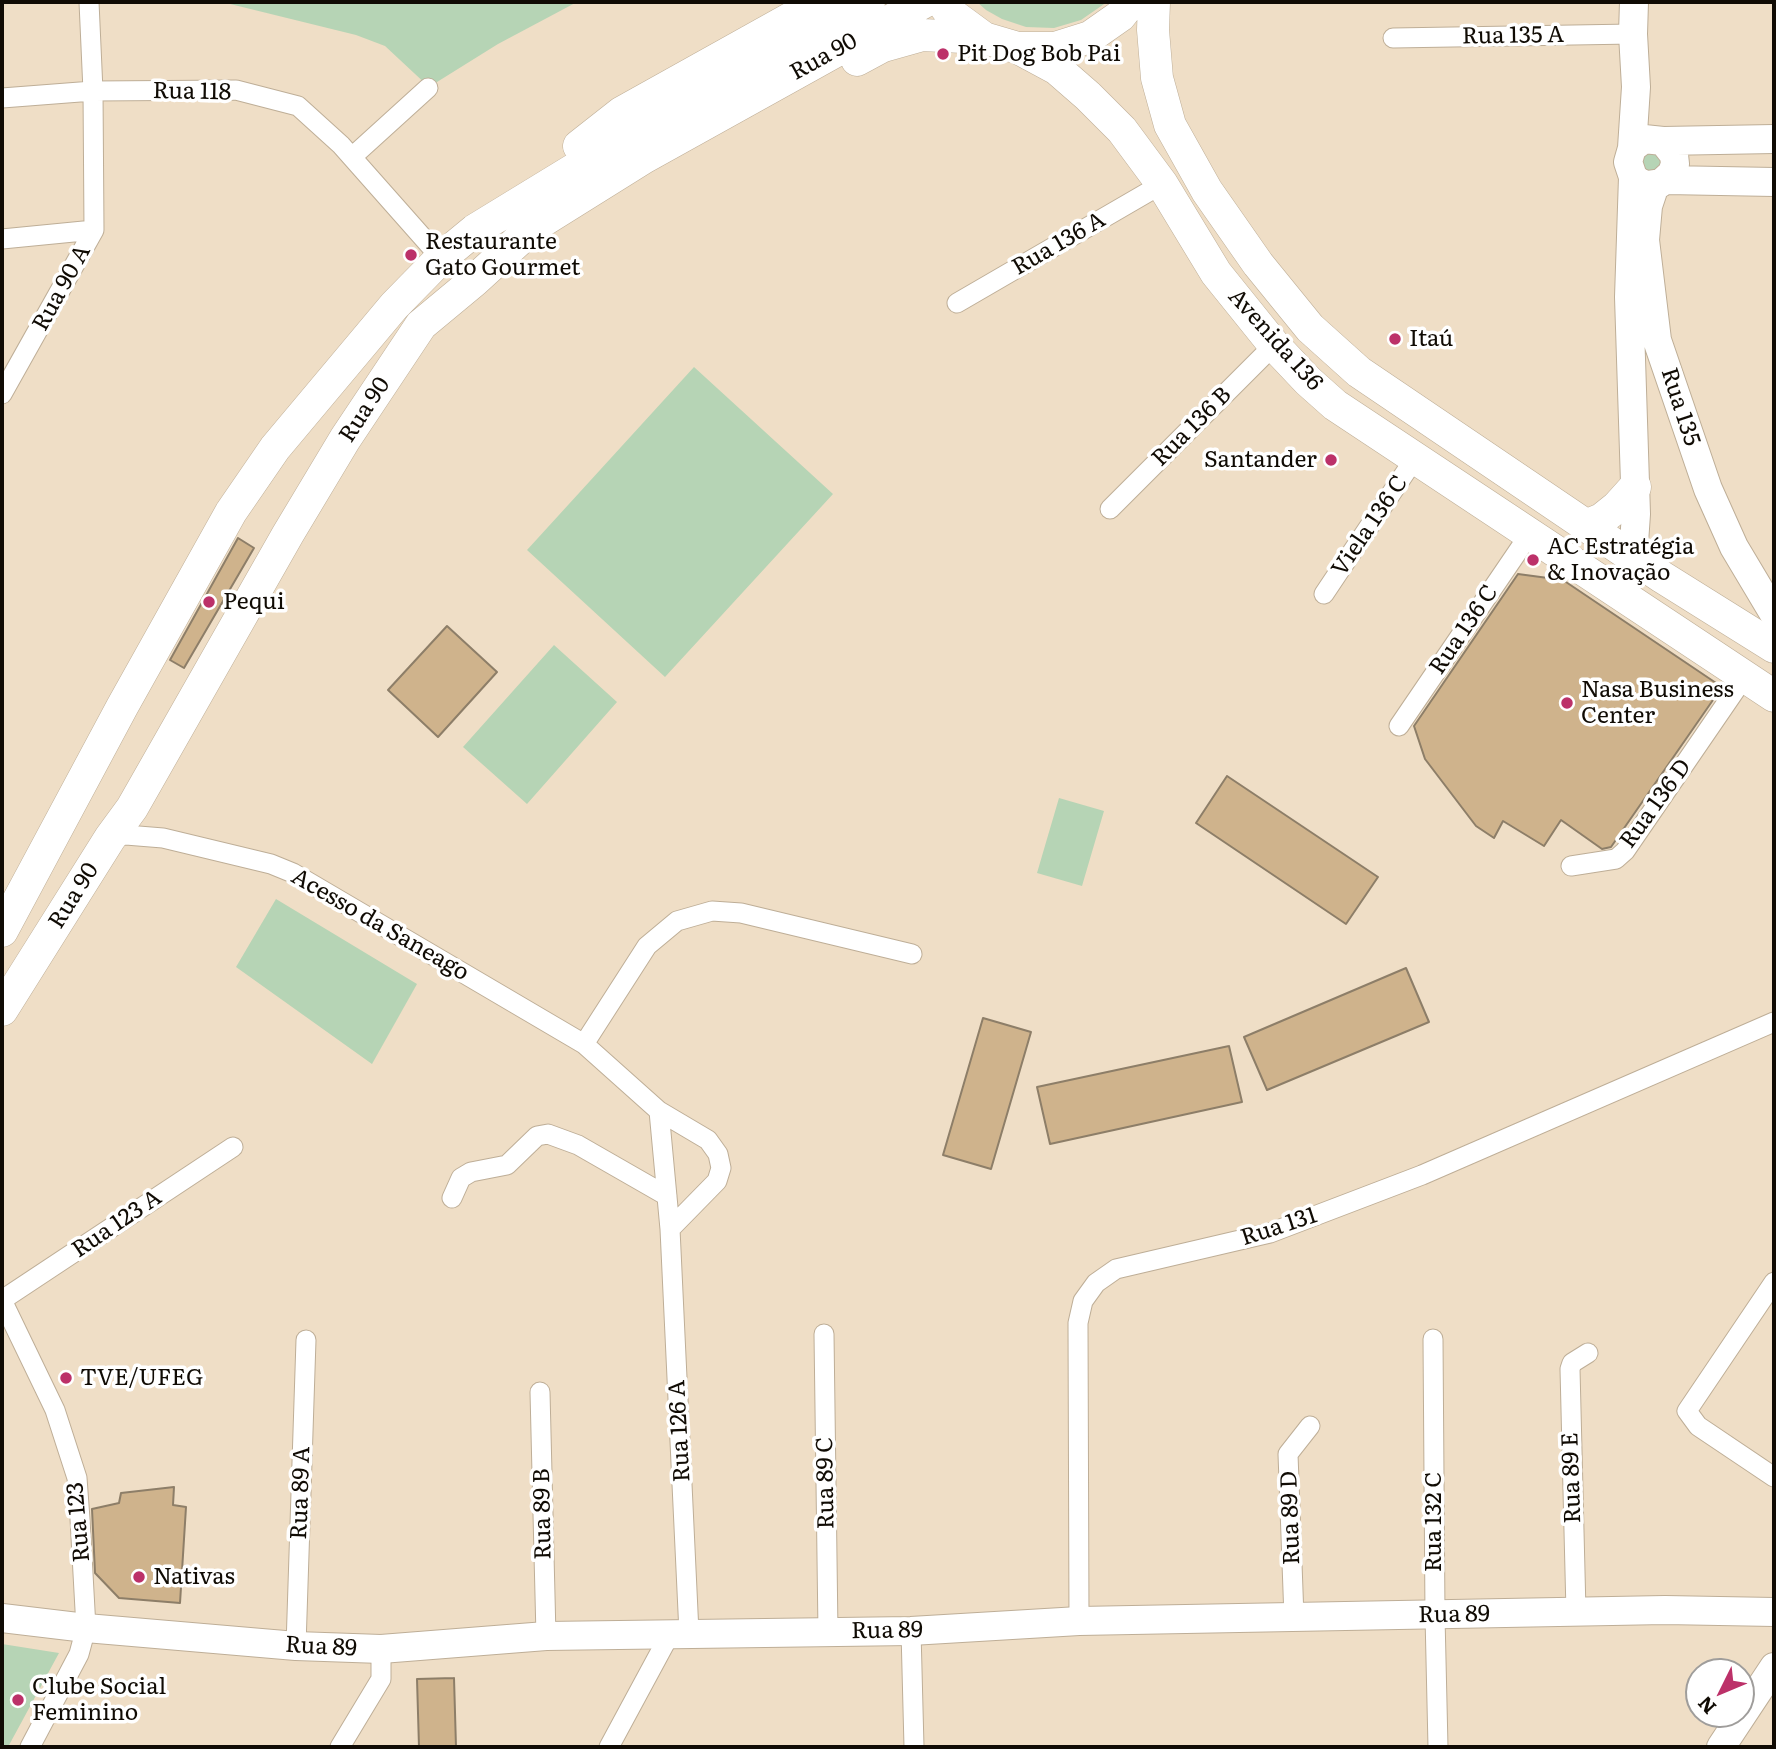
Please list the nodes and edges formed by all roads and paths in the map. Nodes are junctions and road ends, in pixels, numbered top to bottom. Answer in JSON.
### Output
{"nodes":[{"id":1,"x":89,"y":2,"type":"edge"},
{"id":2,"x":820,"y":2,"type":"edge"},
{"id":3,"x":869,"y":2,"type":"edge"},
{"id":4,"x":1131,"y":2,"type":"edge"},
{"id":5,"x":1154,"y":2,"type":"edge"},
{"id":6,"x":1634,"y":2,"type":"edge"},
{"id":7,"x":939,"y":6,"type":"edge"},
{"id":8,"x":1633,"y":34,"type":"junction"},
{"id":9,"x":984,"y":38,"type":"junction"},
{"id":10,"x":1394,"y":38,"type":"dead end"},
{"id":11,"x":1018,"y":48,"type":"junction"},
{"id":12,"x":428,"y":88,"type":"dead end"},
{"id":13,"x":93,"y":91,"type":"junction"},
{"id":14,"x":2,"y":98,"type":"edge"},
{"id":15,"x":1774,"y":139,"type":"edge"},
{"id":16,"x":1649,"y":143,"type":"junction"},
{"id":17,"x":352,"y":157,"type":"junction"},
{"id":18,"x":1652,"y":180,"type":"junction"},
{"id":19,"x":1774,"y":183,"type":"edge"},
{"id":20,"x":1162,"y":184,"type":"junction"},
{"id":21,"x":94,"y":230,"type":"junction"},
{"id":22,"x":475,"y":230,"type":"junction"},
{"id":23,"x":2,"y":239,"type":"edge"},
{"id":24,"x":441,"y":258,"type":"junction"},
{"id":25,"x":474,"y":281,"type":"junction"},
{"id":26,"x":957,"y":303,"type":"dead end"},
{"id":27,"x":1274,"y":345,"type":"junction"},
{"id":28,"x":2,"y":394,"type":"edge"},
{"id":29,"x":1415,"y":458,"type":"junction"},
{"id":30,"x":1635,"y":486,"type":"junction"},
{"id":31,"x":1110,"y":509,"type":"dead end"},
{"id":32,"x":1586,"y":526,"type":"junction"},
{"id":33,"x":1529,"y":535,"type":"junction"},
{"id":34,"x":1633,"y":557,"type":"junction"},
{"id":35,"x":1324,"y":594,"type":"dead end"},
{"id":36,"x":1624,"y":596,"type":"junction"},
{"id":37,"x":1774,"y":614,"type":"edge"},
{"id":38,"x":1774,"y":647,"type":"edge"},
{"id":39,"x":1759,"y":677,"type":"edge"},
{"id":40,"x":1774,"y":696,"type":"edge"},
{"id":41,"x":1399,"y":726,"type":"dead end"},
{"id":42,"x":132,"y":808,"type":"junction"},
{"id":43,"x":110,"y":838,"type":"junction"},
{"id":44,"x":163,"y":838,"type":"junction"},
{"id":45,"x":1571,"y":866,"type":"dead end"},
{"id":46,"x":3,"y":928,"type":"edge"},
{"id":47,"x":912,"y":954,"type":"dead end"},
{"id":48,"x":2,"y":1010,"type":"edge"},
{"id":49,"x":1774,"y":1022,"type":"edge"},
{"id":50,"x":584,"y":1044,"type":"junction"},
{"id":51,"x":659,"y":1111,"type":"junction"},
{"id":52,"x":233,"y":1147,"type":"dead end"},
{"id":53,"x":667,"y":1196,"type":"junction"},
{"id":54,"x":452,"y":1198,"type":"dead end"},
{"id":55,"x":670,"y":1229,"type":"junction"},
{"id":56,"x":1774,"y":1282,"type":"edge"},
{"id":57,"x":2,"y":1300,"type":"edge"},
{"id":58,"x":824,"y":1334,"type":"dead end"},
{"id":59,"x":1433,"y":1339,"type":"dead end"},
{"id":60,"x":306,"y":1340,"type":"dead end"},
{"id":61,"x":1588,"y":1353,"type":"dead end"},
{"id":62,"x":540,"y":1392,"type":"dead end"},
{"id":63,"x":1310,"y":1426,"type":"dead end"},
{"id":64,"x":1774,"y":1477,"type":"edge"},
{"id":65,"x":1576,"y":1612,"type":"junction"},
{"id":66,"x":1774,"y":1612,"type":"edge"},
{"id":67,"x":1435,"y":1616,"type":"junction"},
{"id":68,"x":2,"y":1618,"type":"edge"},
{"id":69,"x":1294,"y":1618,"type":"junction"},
{"id":70,"x":1079,"y":1621,"type":"junction"},
{"id":71,"x":86,"y":1628,"type":"junction"},
{"id":72,"x":828,"y":1632,"type":"junction"},
{"id":73,"x":911,"y":1632,"type":"junction"},
{"id":74,"x":679,"y":1633,"type":"junction"},
{"id":75,"x":546,"y":1636,"type":"junction"},
{"id":76,"x":296,"y":1646,"type":"junction"},
{"id":77,"x":381,"y":1649,"type":"junction"},
{"id":78,"x":1774,"y":1667,"type":"edge"},
{"id":79,"x":30,"y":1747,"type":"edge"},
{"id":80,"x":340,"y":1747,"type":"edge"},
{"id":81,"x":609,"y":1747,"type":"edge"},
{"id":82,"x":914,"y":1747,"type":"edge"},
{"id":83,"x":1438,"y":1747,"type":"edge"},
{"id":84,"x":1721,"y":1747,"type":"edge"}],
"edges":[{"from":1,"to":13,"type":"street","name":"Rua 90 A"},
{"from":2,"to":22,"type":"main road"},
{"from":3,"to":22,"type":"main road","name":"Rua 90"},
{"from":4,"to":11,"type":"main road"},
{"from":5,"to":32,"type":"main road","name":"Avenida 136"},
{"from":6,"to":8,"type":"street"},
{"from":7,"to":9,"type":"main road"},
{"from":7,"to":25,"type":"main road","name":"Rua 90"},
{"from":8,"to":10,"type":"street","name":"Rua 135 A"},
{"from":8,"to":16,"type":"street"},
{"from":9,"to":11,"type":"main road"},
{"from":9,"to":25,"type":"main road"},
{"from":11,"to":20,"type":"main road","name":"Avenida 136"},
{"from":12,"to":17,"type":"street"},
{"from":13,"to":14,"type":"street","name":"Rua 118"},
{"from":13,"to":17,"type":"street","name":"Rua 118"},
{"from":13,"to":21,"type":"street","name":"Rua 90 A"},
{"from":15,"to":16,"type":"street"},
{"from":16,"to":18,"type":"street"},
{"from":16,"to":18,"type":"street"},
{"from":17,"to":24,"type":"street","name":"Rua 118"},
{"from":18,"to":19,"type":"street"},
{"from":18,"to":30,"type":"street","name":"Rua 135"},
{"from":18,"to":37,"type":"street","name":"Rua 135"},
{"from":20,"to":26,"type":"street","name":"Rua 136 A"},
{"from":20,"to":27,"type":"main road","name":"Avenida 136"},
{"from":21,"to":23,"type":"street"},
{"from":21,"to":28,"type":"street","name":"Rua 90 A"},
{"from":22,"to":24,"type":"main road","name":"Rua 90"},
{"from":24,"to":46,"type":"main road","name":"Rua 90"},
{"from":25,"to":42,"type":"main road","name":"Rua 90"},
{"from":27,"to":29,"type":"main road","name":"Avenida 136"},
{"from":27,"to":31,"type":"street","name":"Rua 136 B"},
{"from":29,"to":33,"type":"main road","name":"Avenida 136"},
{"from":29,"to":35,"type":"street","name":"Viela 136 C"},
{"from":30,"to":32,"type":"main road"},
{"from":30,"to":34,"type":"street","name":"Rua 135"},
{"from":32,"to":34,"type":"main road","name":"Avenida 136"},
{"from":33,"to":36,"type":"main road","name":"Avenida 136"},
{"from":33,"to":41,"type":"street","name":"Rua 136 C"},
{"from":34,"to":36,"type":"street"},
{"from":34,"to":38,"type":"main road","name":"Avenida 136"},
{"from":36,"to":39,"type":"main road","name":"Avenida 136"},
{"from":39,"to":40,"type":"main road","name":"Avenida 136"},
{"from":39,"to":45,"type":"street","name":"Rua 136 D"},
{"from":42,"to":43,"type":"main road","name":"Rua 90"},
{"from":42,"to":44,"type":"street","name":"Acesso da Saneago"},
{"from":43,"to":44,"type":"street","name":"Acesso da Saneago"},
{"from":43,"to":48,"type":"main road","name":"Rua 90"},
{"from":44,"to":50,"type":"street","name":"Acesso da Saneago"},
{"from":47,"to":50,"type":"street"},
{"from":49,"to":70,"type":"street","name":"Rua 131"},
{"from":50,"to":51,"type":"street","name":"Acesso da Saneago"},
{"from":51,"to":53,"type":"street"},
{"from":51,"to":55,"type":"street","name":"Acesso da Saneago"},
{"from":52,"to":57,"type":"street","name":"Rua 123 A"},
{"from":53,"to":54,"type":"street"},
{"from":53,"to":55,"type":"street"},
{"from":55,"to":74,"type":"street","name":"Rua 126 A"},
{"from":56,"to":64,"type":"street"},
{"from":57,"to":71,"type":"street","name":"Rua 123"},
{"from":58,"to":72,"type":"street","name":"Rua 89 C"},
{"from":59,"to":67,"type":"street","name":"Rua 132 C"},
{"from":60,"to":76,"type":"street","name":"Rua 89 A"},
{"from":61,"to":65,"type":"street","name":"Rua 89 E"},
{"from":62,"to":75,"type":"street","name":"Rua 89 B"},
{"from":63,"to":69,"type":"street","name":"Rua 89 D"},
{"from":65,"to":66,"type":"street","name":"Rua 89"},
{"from":65,"to":67,"type":"street","name":"Rua 89"},
{"from":67,"to":69,"type":"street","name":"Rua 89"},
{"from":67,"to":83,"type":"street","name":"Rua 132 C"},
{"from":68,"to":71,"type":"street","name":"Rua 89"},
{"from":69,"to":70,"type":"street","name":"Rua 89"},
{"from":70,"to":73,"type":"street","name":"Rua 89"},
{"from":71,"to":76,"type":"street","name":"Rua 89"},
{"from":71,"to":79,"type":"street","name":"Rua 123"},
{"from":72,"to":73,"type":"street","name":"Rua 89"},
{"from":72,"to":74,"type":"street","name":"Rua 89"},
{"from":73,"to":82,"type":"street"},
{"from":74,"to":75,"type":"street","name":"Rua 89"},
{"from":74,"to":81,"type":"street"},
{"from":75,"to":77,"type":"street","name":"Rua 89"},
{"from":76,"to":77,"type":"street","name":"Rua 89"},
{"from":77,"to":80,"type":"street"},
{"from":78,"to":84,"type":"street"}]}
